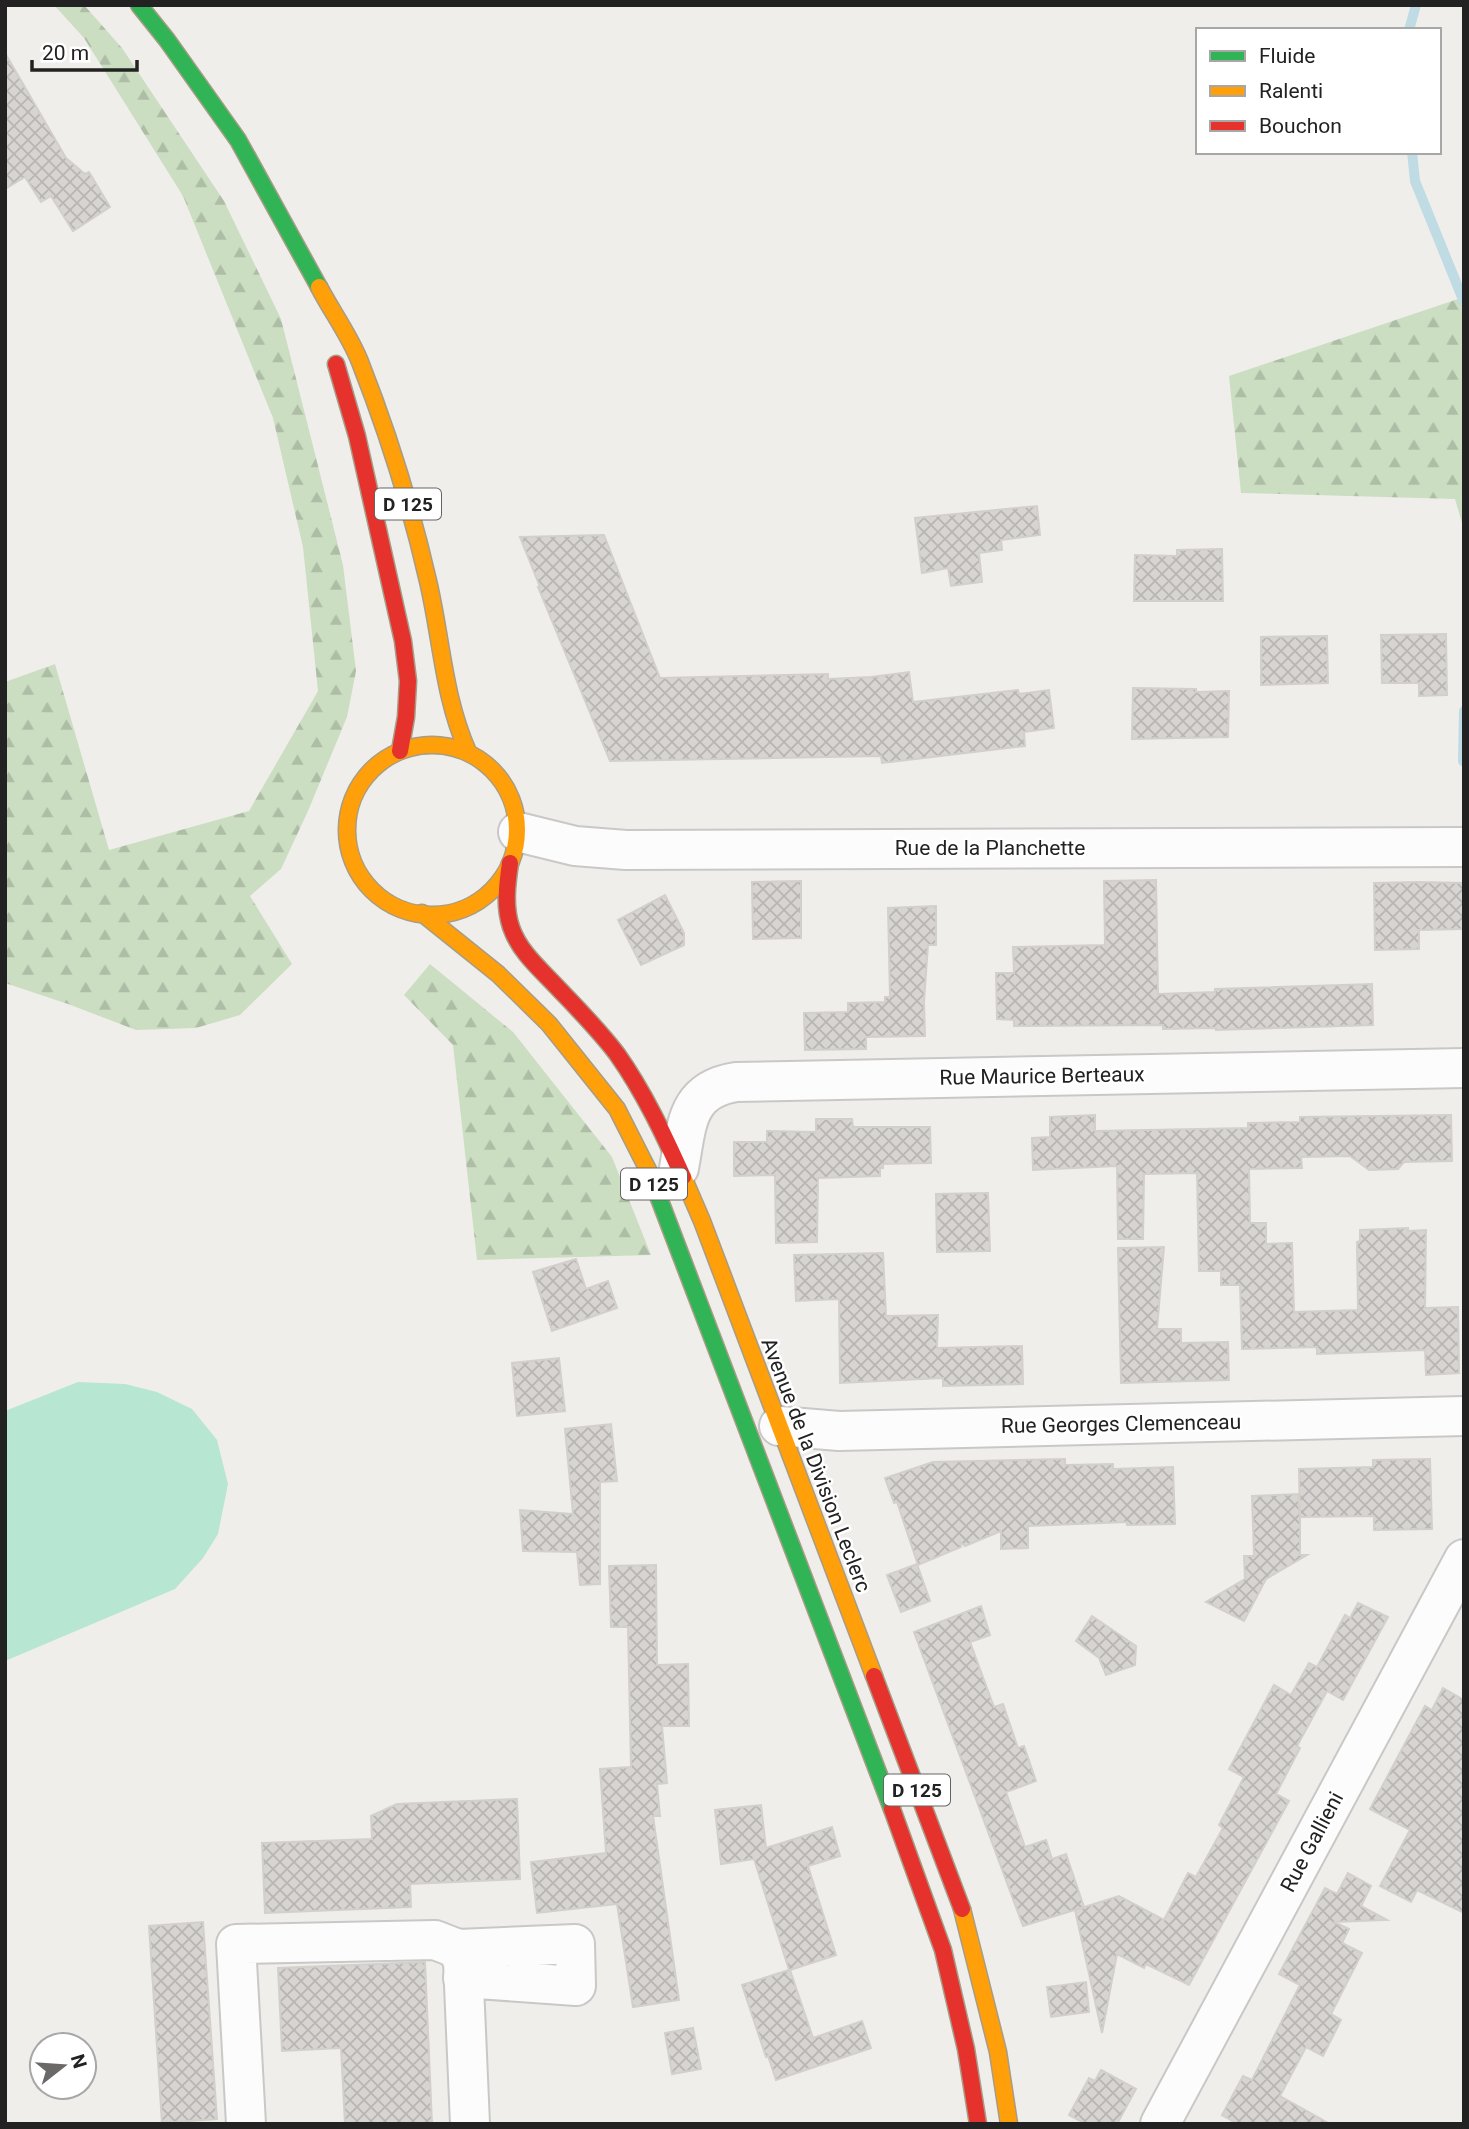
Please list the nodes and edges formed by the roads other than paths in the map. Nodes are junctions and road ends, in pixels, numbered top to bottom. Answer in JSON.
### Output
{"nodes":[{"id":1,"x":139,"y":5,"type":"edge"},
{"id":2,"x":310,"y":268,"type":"junction"},
{"id":3,"x":400,"y":751,"type":"junction"},
{"id":4,"x":468,"y":752,"type":"junction"},
{"id":5,"x":1464,"y":846,"type":"edge"},
{"id":6,"x":514,"y":847,"type":"junction"},
{"id":7,"x":422,"y":913,"type":"junction"},
{"id":8,"x":1464,"y":1068,"type":"edge"},
{"id":9,"x":679,"y":1168,"type":"junction"},
{"id":10,"x":1464,"y":1416,"type":"edge"},
{"id":11,"x":779,"y":1426,"type":"junction"},
{"id":12,"x":839,"y":1430,"type":"junction"},
{"id":13,"x":794,"y":1466,"type":"junction"},
{"id":14,"x":782,"y":1521,"type":"junction"},
{"id":15,"x":1464,"y":1559,"type":"edge"},
{"id":16,"x":246,"y":2124,"type":"edge"},
{"id":17,"x":470,"y":2124,"type":"edge"},
{"id":18,"x":978,"y":2124,"type":"edge"},
{"id":19,"x":1009,"y":2124,"type":"edge"},
{"id":20,"x":1160,"y":2124,"type":"edge"}],
"edges":[{"from":1,"to":2,"type":"main road","number":"D 125"},
{"from":2,"to":3,"type":"main road","number":"D 125"},
{"from":2,"to":4,"type":"main road","number":"D 125"},
{"from":3,"to":4,"type":"main road"},
{"from":3,"to":7,"type":"main road"},
{"from":4,"to":6,"type":"main road"},
{"from":5,"to":6,"type":"street","name":"Rue de la Planchette"},
{"from":6,"to":7,"type":"main road"},
{"from":6,"to":9,"type":"main road","name":"Avenue de la Division Leclerc","number":"D 125"},
{"from":7,"to":14,"type":"main road","number":"D 125"},
{"from":8,"to":9,"type":"street","name":"Rue Maurice Berteaux"},
{"from":9,"to":11,"type":"main road","name":"Avenue de la Division Leclerc","number":"D 125"},
{"from":10,"to":12,"type":"street","name":"Rue Georges Clemenceau"},
{"from":11,"to":12,"type":"street","name":"Rue Georges Clemenceau"},
{"from":11,"to":13,"type":"main road","name":"Avenue de la Division Leclerc","number":"D 125"},
{"from":12,"to":13,"type":"street"},
{"from":13,"to":14,"type":"street"},
{"from":13,"to":19,"type":"main road","name":"Avenue de la Division Leclerc","number":"D 125"},
{"from":14,"to":18,"type":"main road","number":"D 125"},
{"from":15,"to":20,"type":"street","name":"Rue Gallieni"},
{"from":16,"to":17,"type":"street"}]}
